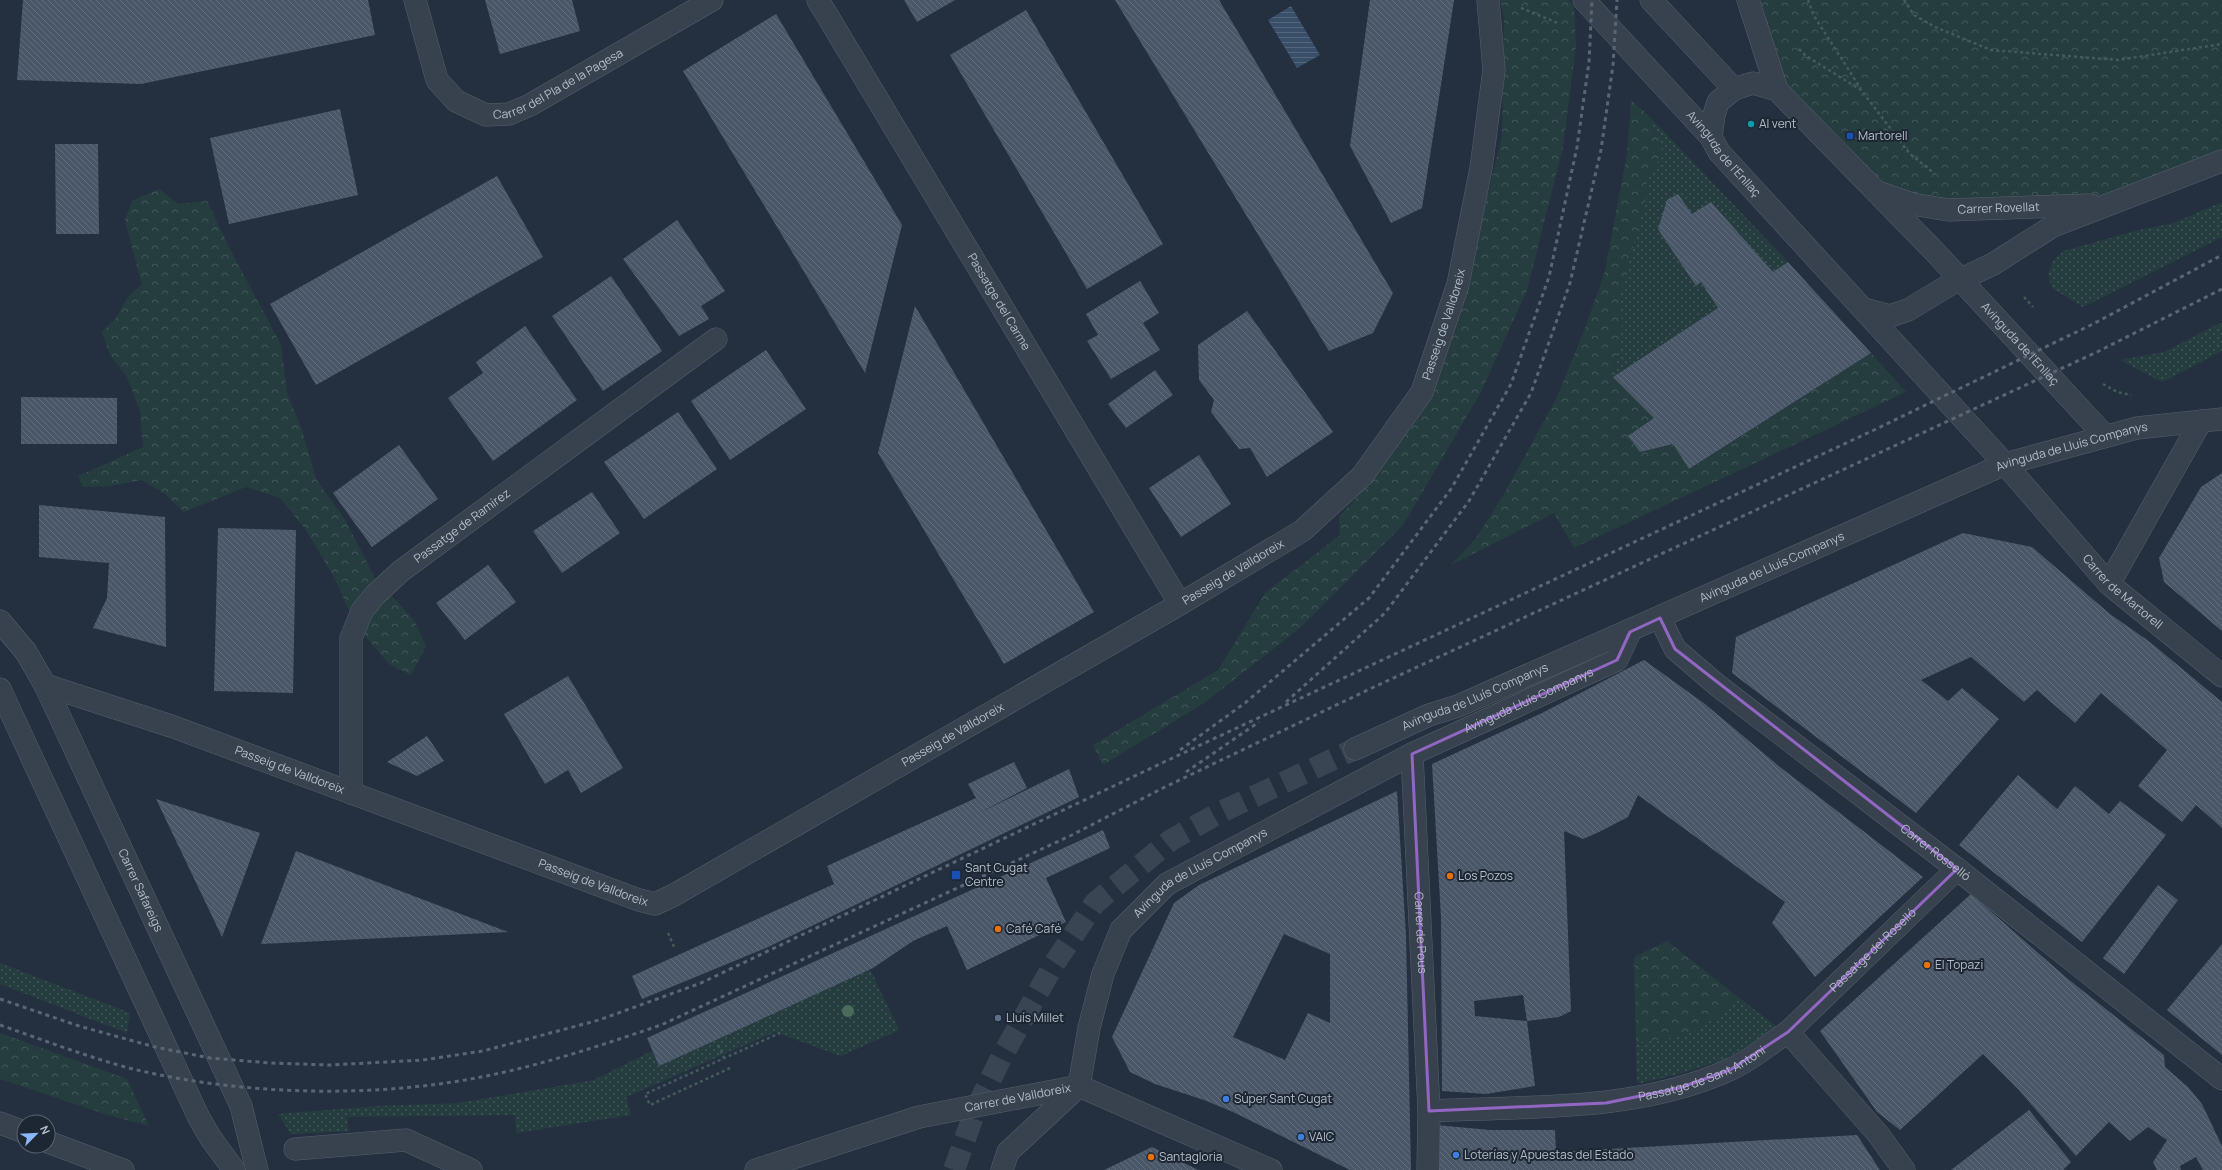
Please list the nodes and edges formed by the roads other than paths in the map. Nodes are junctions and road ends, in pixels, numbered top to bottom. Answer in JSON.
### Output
{"nodes":[{"id":1,"x":415,"y":0,"type":"edge"},
{"id":2,"x":712,"y":0,"type":"edge"},
{"id":3,"x":818,"y":0,"type":"edge"},
{"id":4,"x":1488,"y":0,"type":"edge"},
{"id":5,"x":1584,"y":0,"type":"edge"},
{"id":6,"x":1651,"y":0,"type":"edge"},
{"id":7,"x":1748,"y":0,"type":"edge"},
{"id":8,"x":1734,"y":89,"type":"junction"},
{"id":9,"x":1777,"y":90,"type":"junction"},
{"id":10,"x":1711,"y":136,"type":"junction"},
{"id":11,"x":2222,"y":161,"type":"edge"},
{"id":12,"x":1876,"y":192,"type":"junction"},
{"id":13,"x":2124,"y":199,"type":"junction"},
{"id":14,"x":1935,"y":252,"type":"junction"},
{"id":15,"x":1960,"y":280,"type":"junction"},
{"id":16,"x":1925,"y":300,"type":"junction"},
{"id":17,"x":1863,"y":309,"type":"junction"},
{"id":18,"x":716,"y":339,"type":"dead end"},
{"id":19,"x":2222,"y":419,"type":"edge"},
{"id":20,"x":2201,"y":421,"type":"junction"},
{"id":21,"x":2105,"y":436,"type":"junction"},
{"id":22,"x":2005,"y":464,"type":"junction"},
{"id":23,"x":2109,"y":584,"type":"junction"},
{"id":24,"x":1180,"y":604,"type":"junction"},
{"id":25,"x":1660,"y":618,"type":"junction"},
{"id":26,"x":0,"y":622,"type":"edge"},
{"id":27,"x":1630,"y":632,"type":"junction"},
{"id":28,"x":2222,"y":676,"type":"edge"},
{"id":29,"x":46,"y":685,"type":"junction"},
{"id":30,"x":0,"y":689,"type":"edge"},
{"id":31,"x":1355,"y":749,"type":"tunnel mouth"},
{"id":32,"x":1412,"y":754,"type":"junction"},
{"id":33,"x":350,"y":792,"type":"junction"},
{"id":34,"x":1957,"y":869,"type":"junction"},
{"id":35,"x":1788,"y":1032,"type":"junction"},
{"id":36,"x":2222,"y":1079,"type":"edge"},
{"id":37,"x":1079,"y":1086,"type":"junction"},
{"id":38,"x":1429,"y":1111,"type":"junction"},
{"id":39,"x":0,"y":1123,"type":"edge"},
{"id":40,"x":16,"y":1129,"type":"edge"},
{"id":41,"x":56,"y":1145,"type":"edge"},
{"id":42,"x":294,"y":1149,"type":"dead end"},
{"id":43,"x":123,"y":1170,"type":"edge"},
{"id":44,"x":234,"y":1170,"type":"edge"},
{"id":45,"x":256,"y":1170,"type":"edge"},
{"id":46,"x":471,"y":1170,"type":"edge"},
{"id":47,"x":756,"y":1170,"type":"edge"},
{"id":48,"x":1002,"y":1170,"type":"edge"},
{"id":49,"x":1271,"y":1170,"type":"edge"},
{"id":50,"x":1428,"y":1170,"type":"edge"},
{"id":51,"x":1904,"y":1170,"type":"edge"}],
"edges":[{"from":1,"to":2,"type":"street","name":"Carrer del Pla de la Pagesa"},
{"from":3,"to":24,"type":"street","name":"Passatge del Carme"},
{"from":4,"to":24,"type":"street","name":"Passeig de Valldoreix"},
{"from":5,"to":10,"type":"street","name":"Avinguda de l'Enllaç"},
{"from":6,"to":8,"type":"street"},
{"from":7,"to":9,"type":"street"},
{"from":8,"to":9,"type":"street"},
{"from":8,"to":10,"type":"street"},
{"from":9,"to":12,"type":"street","name":"Avinguda de l'Enllaç"},
{"from":10,"to":17,"type":"street","name":"Avinguda de l'Enllaç"},
{"from":11,"to":13,"type":"street","name":"Carrer Rovellat"},
{"from":12,"to":13,"type":"street","name":"Carrer Rovellat"},
{"from":12,"to":14,"type":"street","name":"Avinguda de l'Enllaç"},
{"from":13,"to":15,"type":"street","name":"Carrer Rovellat"},
{"from":14,"to":15,"type":"street","name":"Avinguda de l'Enllaç"},
{"from":14,"to":16,"type":"street"},
{"from":15,"to":16,"type":"street","name":"Carrer Rovellat"},
{"from":15,"to":21,"type":"street","name":"Avinguda de l'Enllaç"},
{"from":16,"to":17,"type":"street"},
{"from":17,"to":22,"type":"street","name":"Avinguda de l'Enllaç"},
{"from":18,"to":33,"type":"street","name":"Passatge de Ramírez"},
{"from":19,"to":20,"type":"street","name":"Avinguda de Lluís Companys"},
{"from":20,"to":21,"type":"street","name":"Avinguda de Lluís Companys"},
{"from":20,"to":23,"type":"street"},
{"from":21,"to":22,"type":"street","name":"Avinguda de Lluís Companys"},
{"from":22,"to":23,"type":"street","name":"Carrer de Martorell"},
{"from":22,"to":25,"type":"street","name":"Avinguda de Lluís Companys"},
{"from":23,"to":28,"type":"street","name":"Carrer de Martorell"},
{"from":24,"to":33,"type":"street","name":"Passeig de Valldoreix"},
{"from":25,"to":27,"type":"street","name":"Avinguda de Lluís Companys"},
{"from":25,"to":34,"type":"street","name":"Carrer Rosselló"},
{"from":26,"to":29,"type":"street","name":"Carrer Safareigs"},
{"from":27,"to":31,"type":"street","name":"Avinguda de Lluís Companys"},
{"from":27,"to":32,"type":"street","name":"Avinguda Lluís Companys"},
{"from":29,"to":33,"type":"street","name":"Passeig de Valldoreix"},
{"from":29,"to":45,"type":"street","name":"Carrer Safareigs"},
{"from":30,"to":44,"type":"street"},
{"from":32,"to":37,"type":"street","name":"Avinguda de Lluís Companys"},
{"from":32,"to":38,"type":"street","name":"Carrer de Pous"},
{"from":34,"to":35,"type":"street","name":"Passatge del Roselló"},
{"from":34,"to":36,"type":"street","name":"Carrer Rosselló"},
{"from":35,"to":38,"type":"street","name":"Passatge de Sant Antoni"},
{"from":35,"to":51,"type":"street"},
{"from":37,"to":47,"type":"street","name":"Carrer de Valldoreix"},
{"from":37,"to":48,"type":"street"},
{"from":37,"to":49,"type":"street","name":"Carrer de Valldoreix"},
{"from":38,"to":50,"type":"street","name":"Carrer de Pous"},
{"from":39,"to":40,"type":"street"},
{"from":41,"to":43,"type":"street"},
{"from":42,"to":46,"type":"street"}]}
